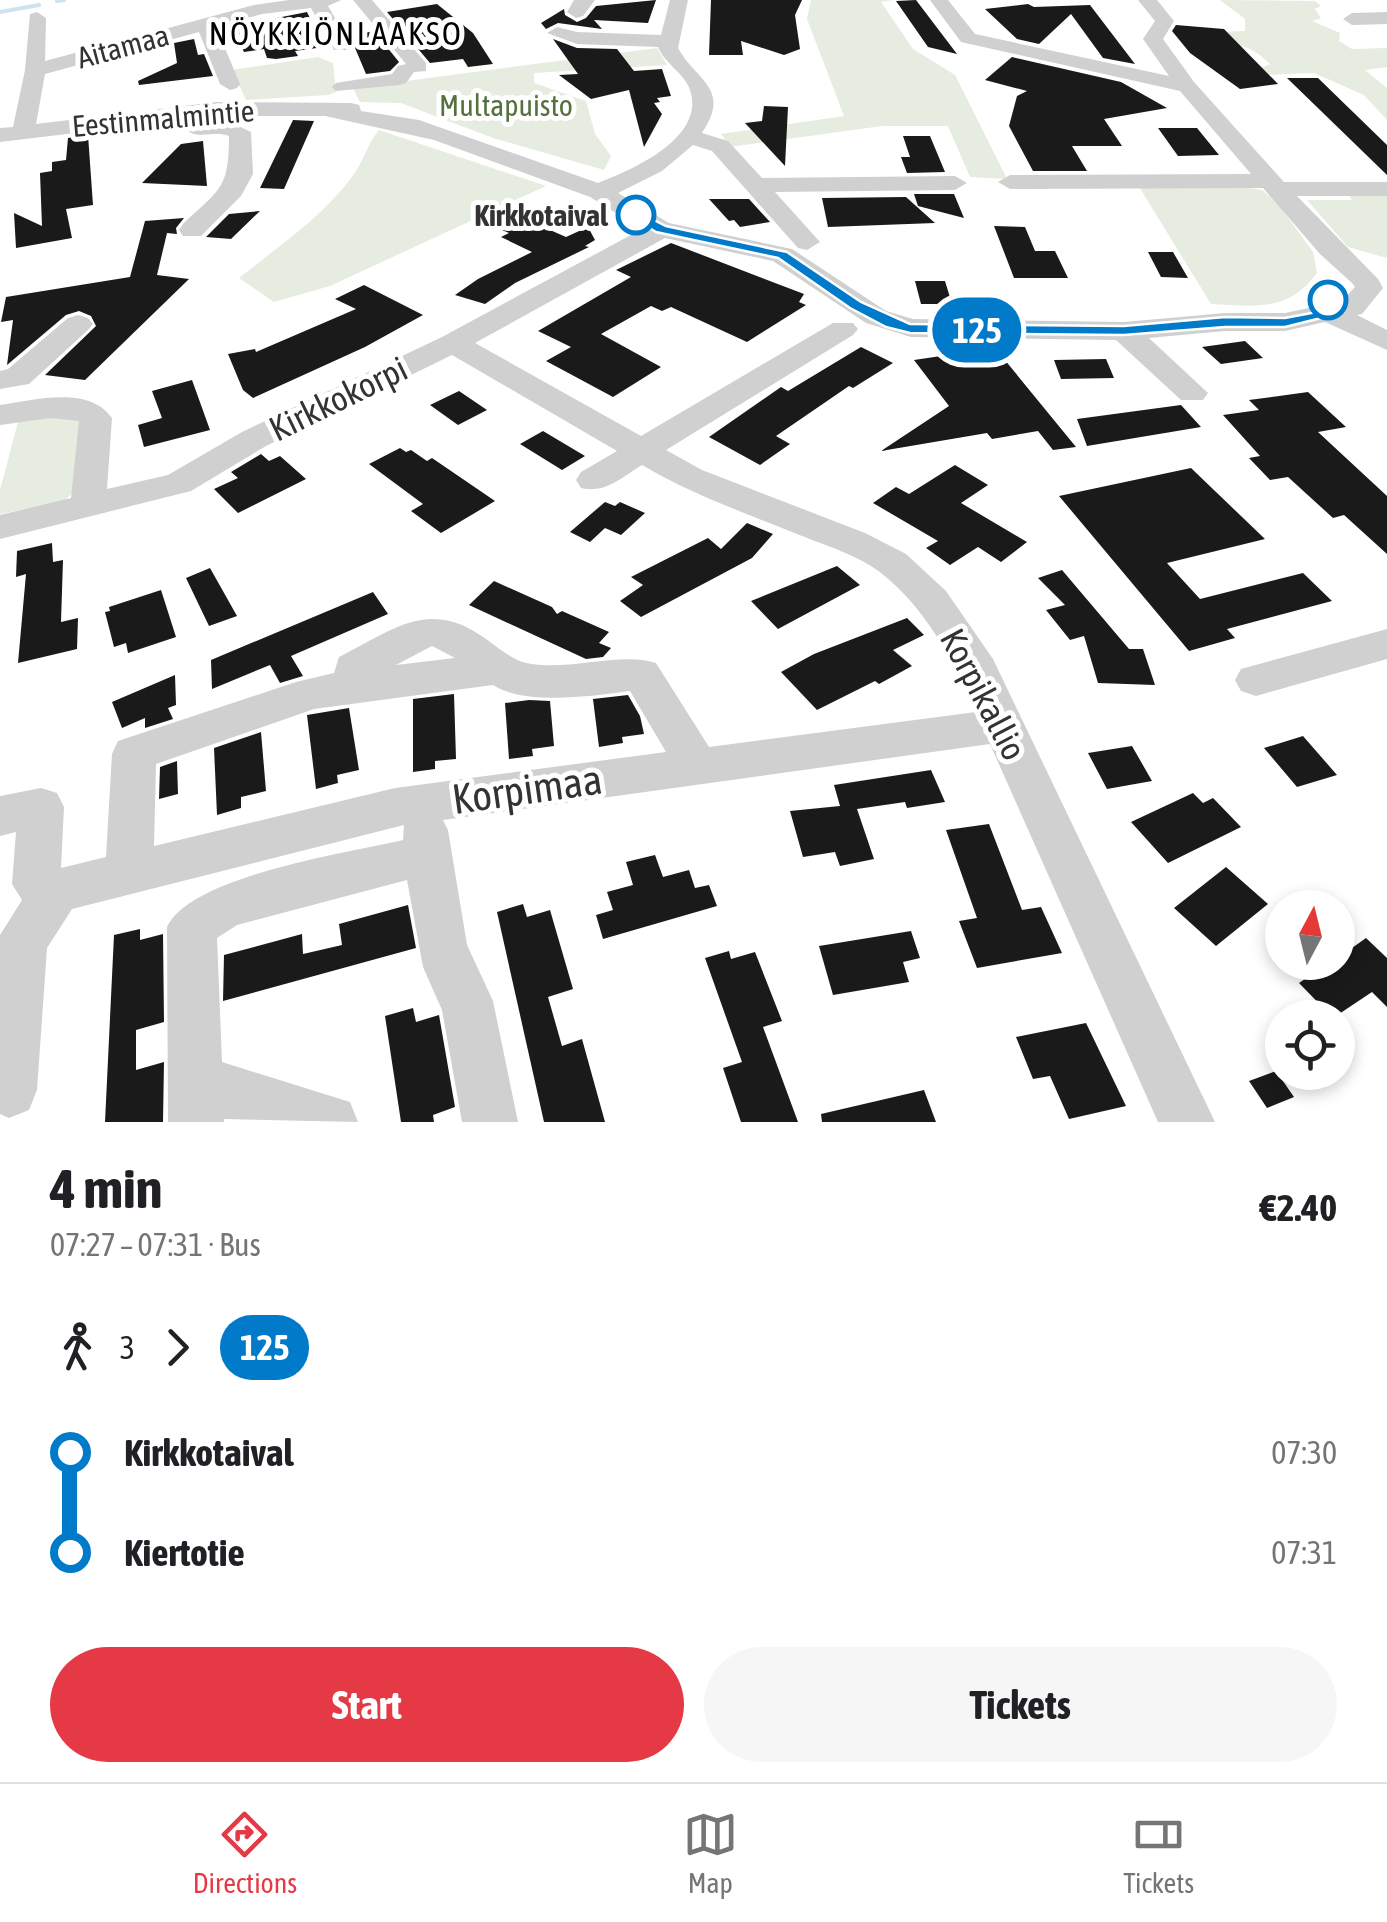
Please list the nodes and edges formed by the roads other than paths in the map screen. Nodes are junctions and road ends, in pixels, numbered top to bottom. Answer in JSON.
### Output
{"nodes":[{"id":1,"x":362,"y":0,"type":"edge"},
{"id":2,"x":679,"y":0,"type":"edge"},
{"id":3,"x":939,"y":0,"type":"edge"},
{"id":4,"x":1147,"y":0,"type":"edge"},
{"id":5,"x":324,"y":1,"type":"edge"},
{"id":6,"x":37,"y":18,"type":"dead end"},
{"id":7,"x":1387,"y":18,"type":"edge"},
{"id":8,"x":205,"y":24,"type":"junction"},
{"id":9,"x":557,"y":33,"type":"dead end"},
{"id":10,"x":1387,"y":35,"type":"edge"},
{"id":11,"x":669,"y":41,"type":"junction"},
{"id":12,"x":244,"y":46,"type":"dead end"},
{"id":13,"x":341,"y":46,"type":"dead end"},
{"id":14,"x":35,"y":70,"type":"junction"},
{"id":15,"x":230,"y":84,"type":"dead end"},
{"id":16,"x":1188,"y":86,"type":"junction"},
{"id":17,"x":343,"y":87,"type":"dead end"},
{"id":18,"x":170,"y":114,"type":"junction"},
{"id":19,"x":11,"y":134,"type":"edge"},
{"id":20,"x":688,"y":136,"type":"junction"},
{"id":21,"x":58,"y":149,"type":"dead end"},
{"id":22,"x":0,"y":158,"type":"edge"},
{"id":23,"x":1010,"y":182,"type":"dead end"},
{"id":24,"x":955,"y":183,"type":"dead end"},
{"id":25,"x":1272,"y":185,"type":"junction"},
{"id":26,"x":757,"y":186,"type":"junction"},
{"id":27,"x":1387,"y":188,"type":"edge"},
{"id":28,"x":600,"y":192,"type":"junction"},
{"id":29,"x":661,"y":229,"type":"junction"},
{"id":30,"x":192,"y":230,"type":"dead end"},
{"id":31,"x":807,"y":242,"type":"dead end"},
{"id":32,"x":1375,"y":279,"type":"edge"},
{"id":33,"x":1330,"y":314,"type":"junction"},
{"id":34,"x":78,"y":324,"type":"dead end"},
{"id":35,"x":843,"y":330,"type":"dead end"},
{"id":36,"x":1124,"y":331,"type":"junction"},
{"id":37,"x":1387,"y":341,"type":"edge"},
{"id":38,"x":453,"y":343,"type":"junction"},
{"id":39,"x":0,"y":380,"type":"edge"},
{"id":40,"x":1192,"y":393,"type":"dead end"},
{"id":41,"x":0,"y":415,"type":"edge"},
{"id":42,"x":641,"y":450,"type":"junction"},
{"id":43,"x":594,"y":480,"type":"dead end"},
{"id":44,"x":88,"y":505,"type":"junction"},
{"id":45,"x":0,"y":526,"type":"edge"},
{"id":46,"x":1387,"y":644,"type":"edge"},
{"id":47,"x":1256,"y":680,"type":"dead end"},
{"id":48,"x":1005,"y":726,"type":"junction"},
{"id":49,"x":697,"y":766,"type":"junction"},
{"id":50,"x":421,"y":803,"type":"junction"},
{"id":51,"x":0,"y":816,"type":"edge"},
{"id":52,"x":429,"y":854,"type":"junction"},
{"id":53,"x":130,"y":873,"type":"junction"},
{"id":54,"x":56,"y":891,"type":"junction"},
{"id":55,"x":9,"y":1090,"type":"dead end"},
{"id":56,"x":196,"y":1103,"type":"edge"},
{"id":57,"x":330,"y":1122,"type":"edge"},
{"id":58,"x":490,"y":1122,"type":"edge"},
{"id":59,"x":1188,"y":1122,"type":"edge"}],
"edges":[{"from":1,"to":17,"type":"street"},
{"from":2,"to":11,"type":"street"},
{"from":3,"to":16,"type":"street"},
{"from":4,"to":16,"type":"street"},
{"from":5,"to":8,"type":"street","name":"Aitamaa"},
{"from":5,"to":13,"type":"street"},
{"from":6,"to":14,"type":"street"},
{"from":7,"to":10,"type":"street"},
{"from":8,"to":12,"type":"street"},
{"from":8,"to":14,"type":"street","name":"Aitamaa"},
{"from":8,"to":15,"type":"street"},
{"from":9,"to":11,"type":"street"},
{"from":11,"to":20,"type":"street"},
{"from":14,"to":19,"type":"street","name":"Aitamaa"},
{"from":16,"to":25,"type":"street"},
{"from":18,"to":19,"type":"street","name":"Eestinmalmintie"},
{"from":18,"to":28,"type":"street","name":"Eestinmalmintie"},
{"from":18,"to":30,"type":"street"},
{"from":20,"to":26,"type":"street"},
{"from":20,"to":28,"type":"street"},
{"from":21,"to":22,"type":"street"},
{"from":23,"to":25,"type":"street"},
{"from":24,"to":26,"type":"street"},
{"from":25,"to":27,"type":"street"},
{"from":25,"to":32,"type":"street"},
{"from":26,"to":31,"type":"street"},
{"from":28,"to":29,"type":"street","name":"Eestinmalmintie"},
{"from":29,"to":36,"type":"street","name":"Eestinmalmintie"},
{"from":29,"to":38,"type":"street","name":"Kirkkokorpi"},
{"from":32,"to":33,"type":"street","name":"Eestinmalmintie"},
{"from":33,"to":36,"type":"street","name":"Eestinmalmintie"},
{"from":33,"to":37,"type":"street"},
{"from":34,"to":39,"type":"street"},
{"from":35,"to":42,"type":"street"},
{"from":36,"to":40,"type":"street"},
{"from":38,"to":42,"type":"street","name":"Korpikallio"},
{"from":38,"to":44,"type":"street","name":"Kirkkokorpi"},
{"from":41,"to":44,"type":"street"},
{"from":42,"to":43,"type":"street"},
{"from":42,"to":48,"type":"street","name":"Korpikallio"},
{"from":44,"to":45,"type":"street","name":"Kirkkokorpi"},
{"from":46,"to":47,"type":"street"},
{"from":48,"to":49,"type":"street","name":"Korpimaa"},
{"from":48,"to":59,"type":"street","name":"Korpikallio"},
{"from":49,"to":50,"type":"street","name":"Korpimaa"},
{"from":49,"to":53,"type":"street"},
{"from":50,"to":52,"type":"street"},
{"from":50,"to":53,"type":"street","name":"Korpimaa"},
{"from":51,"to":54,"type":"street"},
{"from":52,"to":56,"type":"street"},
{"from":52,"to":58,"type":"street"},
{"from":53,"to":54,"type":"street","name":"Korpimaa"},
{"from":54,"to":55,"type":"street"},
{"from":56,"to":57,"type":"street"}]}
